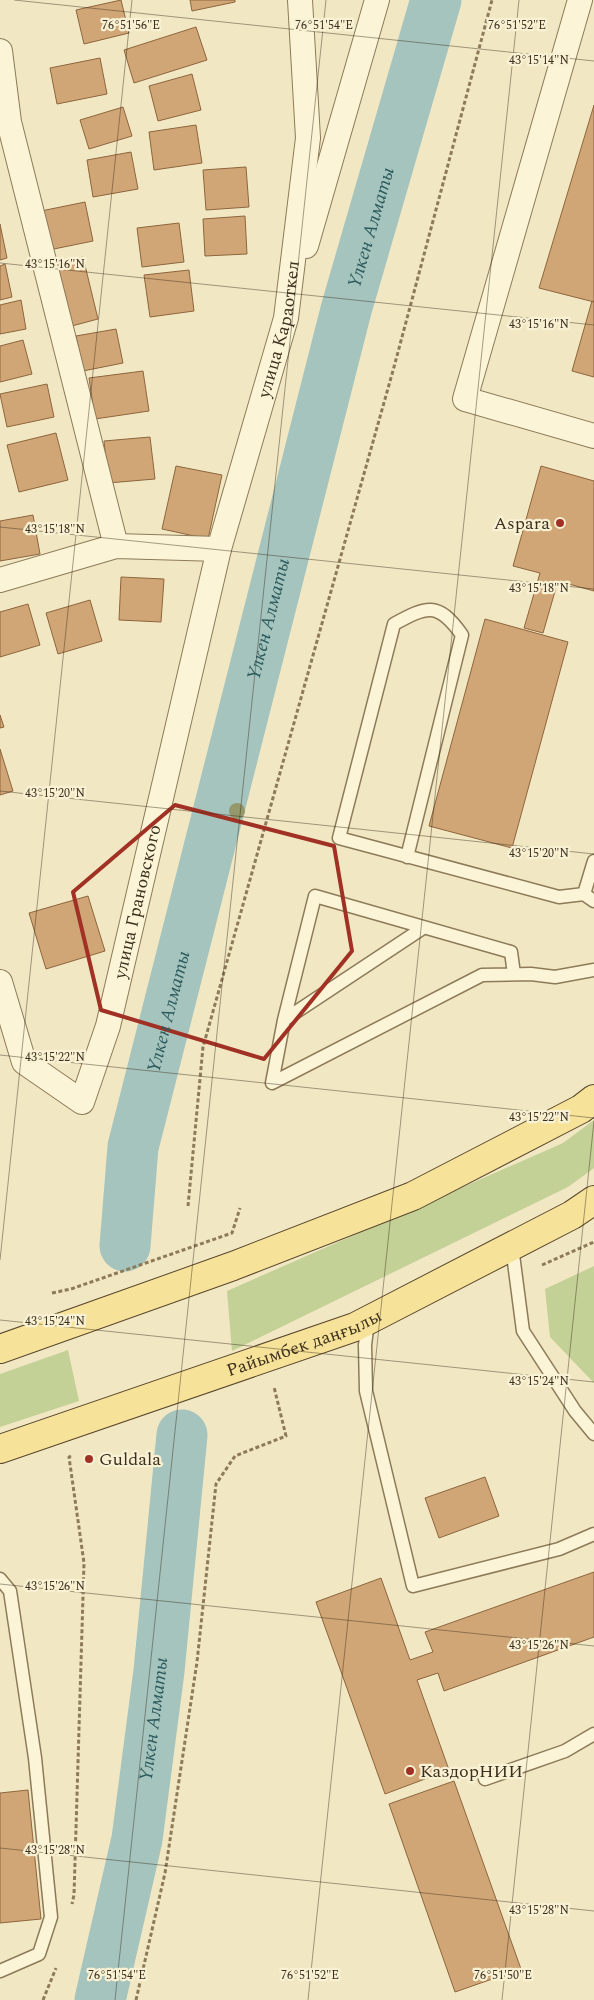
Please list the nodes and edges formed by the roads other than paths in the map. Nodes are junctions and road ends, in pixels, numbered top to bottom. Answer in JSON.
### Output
{"nodes":[{"id":1,"x":300,"y":0,"type":"edge"},
{"id":2,"x":377,"y":0,"type":"edge"},
{"id":3,"x":580,"y":0,"type":"edge"},
{"id":4,"x":0,"y":51,"type":"edge"},
{"id":5,"x":286,"y":318,"type":"junction"},
{"id":6,"x":594,"y":436,"type":"edge"},
{"id":7,"x":116,"y":546,"type":"junction"},
{"id":8,"x":219,"y":550,"type":"junction"},
{"id":9,"x":0,"y":580,"type":"edge"},
{"id":10,"x":406,"y":856,"type":"junction"},
{"id":11,"x":594,"y":861,"type":"edge"},
{"id":12,"x":589,"y":897,"type":"edge"},
{"id":13,"x":423,"y":928,"type":"junction"},
{"id":14,"x":594,"y":970,"type":"edge"},
{"id":15,"x":514,"y":974,"type":"junction"},
{"id":16,"x":0,"y":982,"type":"edge"},
{"id":17,"x":284,"y":1020,"type":"junction"},
{"id":18,"x":594,"y":1099,"type":"edge"},
{"id":19,"x":594,"y":1200,"type":"edge"},
{"id":20,"x":512,"y":1247,"type":"junction"},
{"id":21,"x":361,"y":1324,"type":"junction"},
{"id":22,"x":0,"y":1349,"type":"edge"},
{"id":23,"x":594,"y":1434,"type":"edge"},
{"id":24,"x":0,"y":1449,"type":"edge"},
{"id":25,"x":594,"y":1534,"type":"edge"},
{"id":26,"x":0,"y":1579,"type":"edge"},
{"id":27,"x":594,"y":1734,"type":"edge"},
{"id":28,"x":486,"y":1780,"type":"dead end"},
{"id":29,"x":0,"y":1971,"type":"edge"}],
"edges":[{"from":1,"to":5,"type":"street","name":"улица Караоткел"},
{"from":2,"to":5,"type":"street"},
{"from":3,"to":6,"type":"street"},
{"from":4,"to":7,"type":"street"},
{"from":5,"to":8,"type":"street","name":"улица Караоткел"},
{"from":7,"to":8,"type":"street"},
{"from":7,"to":9,"type":"street"},
{"from":8,"to":16,"type":"street","name":"улица Грановского"},
{"from":10,"to":10,"type":"lane"},
{"from":10,"to":12,"type":"lane"},
{"from":11,"to":12,"type":"lane"},
{"from":13,"to":15,"type":"lane"},
{"from":13,"to":17,"type":"lane"},
{"from":13,"to":17,"type":"lane"},
{"from":14,"to":15,"type":"lane"},
{"from":15,"to":17,"type":"lane"},
{"from":18,"to":22,"type":"main road"},
{"from":19,"to":20,"type":"main road","name":"Райымбек даңғылы"},
{"from":20,"to":21,"type":"main road","name":"Райымбек даңғылы"},
{"from":20,"to":23,"type":"lane"},
{"from":21,"to":24,"type":"main road","name":"Райымбек даңғылы"},
{"from":21,"to":25,"type":"lane"},
{"from":26,"to":29,"type":"lane"},
{"from":27,"to":28,"type":"lane"}]}
